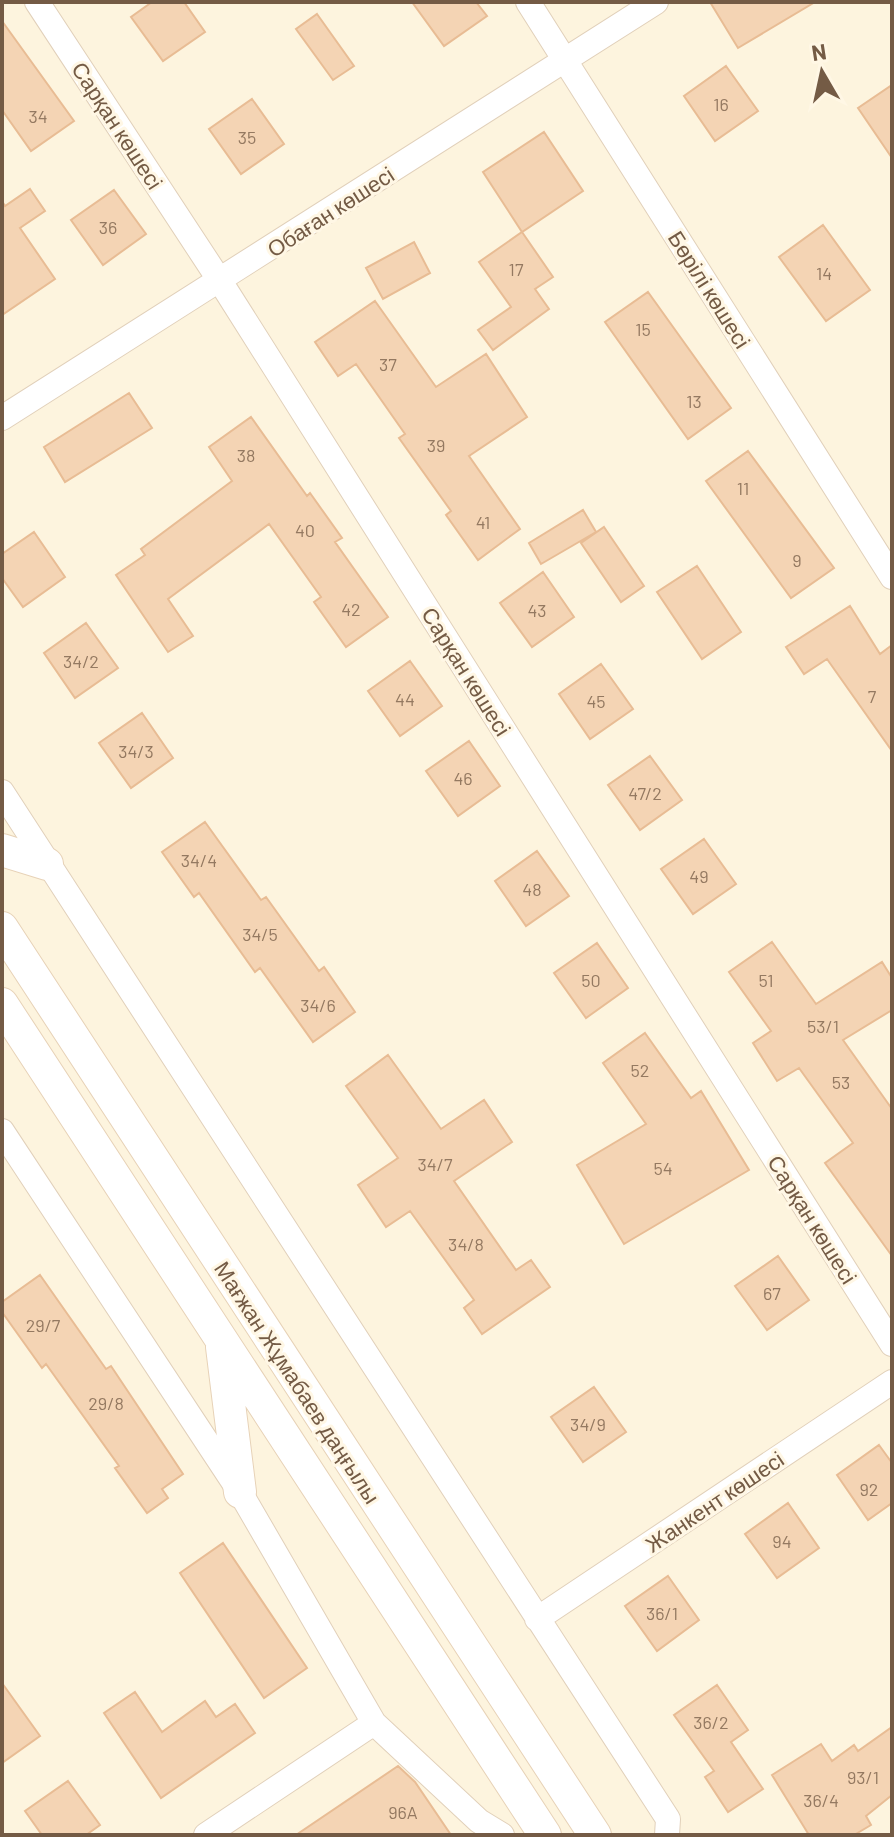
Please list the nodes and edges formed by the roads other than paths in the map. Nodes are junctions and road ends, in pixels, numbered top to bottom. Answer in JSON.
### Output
{"nodes":[{"id":1,"x":37,"y":2,"type":"edge"},
{"id":2,"x":528,"y":2,"type":"edge"},
{"id":3,"x":656,"y":2,"type":"edge"},
{"id":4,"x":566,"y":60,"type":"junction"},
{"id":5,"x":220,"y":281,"type":"junction"},
{"id":6,"x":2,"y":418,"type":"edge"},
{"id":7,"x":892,"y":577,"type":"edge"},
{"id":8,"x":2,"y":792,"type":"edge"},
{"id":9,"x":2,"y":850,"type":"edge"},
{"id":10,"x":47,"y":864,"type":"junction"},
{"id":11,"x":2,"y":928,"type":"edge"},
{"id":12,"x":2,"y":1004,"type":"edge"},
{"id":13,"x":2,"y":1131,"type":"edge"},
{"id":14,"x":222,"y":1340,"type":"junction"},
{"id":15,"x":892,"y":1344,"type":"edge"},
{"id":16,"x":892,"y":1382,"type":"edge"},
{"id":17,"x":240,"y":1492,"type":"junction"},
{"id":18,"x":537,"y":1619,"type":"junction"},
{"id":19,"x":374,"y":1723,"type":"junction"},
{"id":20,"x":206,"y":1835,"type":"edge"},
{"id":21,"x":502,"y":1835,"type":"edge"},
{"id":22,"x":545,"y":1835,"type":"edge"},
{"id":23,"x":595,"y":1835,"type":"edge"},
{"id":24,"x":667,"y":1835,"type":"edge"}],
"edges":[{"from":1,"to":5,"type":"street","name":"Сарқан көшесі"},
{"from":2,"to":4,"type":"street","name":"Бөрілі көшесі"},
{"from":3,"to":4,"type":"street","name":"Обаған көшесі"},
{"from":4,"to":5,"type":"street","name":"Обаған көшесі"},
{"from":4,"to":7,"type":"street","name":"Бөрілі көшесі"},
{"from":5,"to":6,"type":"street","name":"Обаған көшесі"},
{"from":5,"to":15,"type":"street","name":"Сарқан көшесі"},
{"from":8,"to":10,"type":"street"},
{"from":9,"to":10,"type":"main road"},
{"from":10,"to":18,"type":"street"},
{"from":11,"to":23,"type":"main road","name":"Мағжан Жұмабаев даңғылы"},
{"from":12,"to":14,"type":"main road","name":"Мағжан Жұмабаев даңғылы"},
{"from":13,"to":17,"type":"street"},
{"from":14,"to":17,"type":"main road"},
{"from":14,"to":22,"type":"main road","name":"Мағжан Жұмабаев даңғылы"},
{"from":16,"to":18,"type":"street","name":"Жанкент көшесі"},
{"from":17,"to":19,"type":"street"},
{"from":18,"to":24,"type":"street"},
{"from":19,"to":20,"type":"street"},
{"from":19,"to":21,"type":"street"}]}
